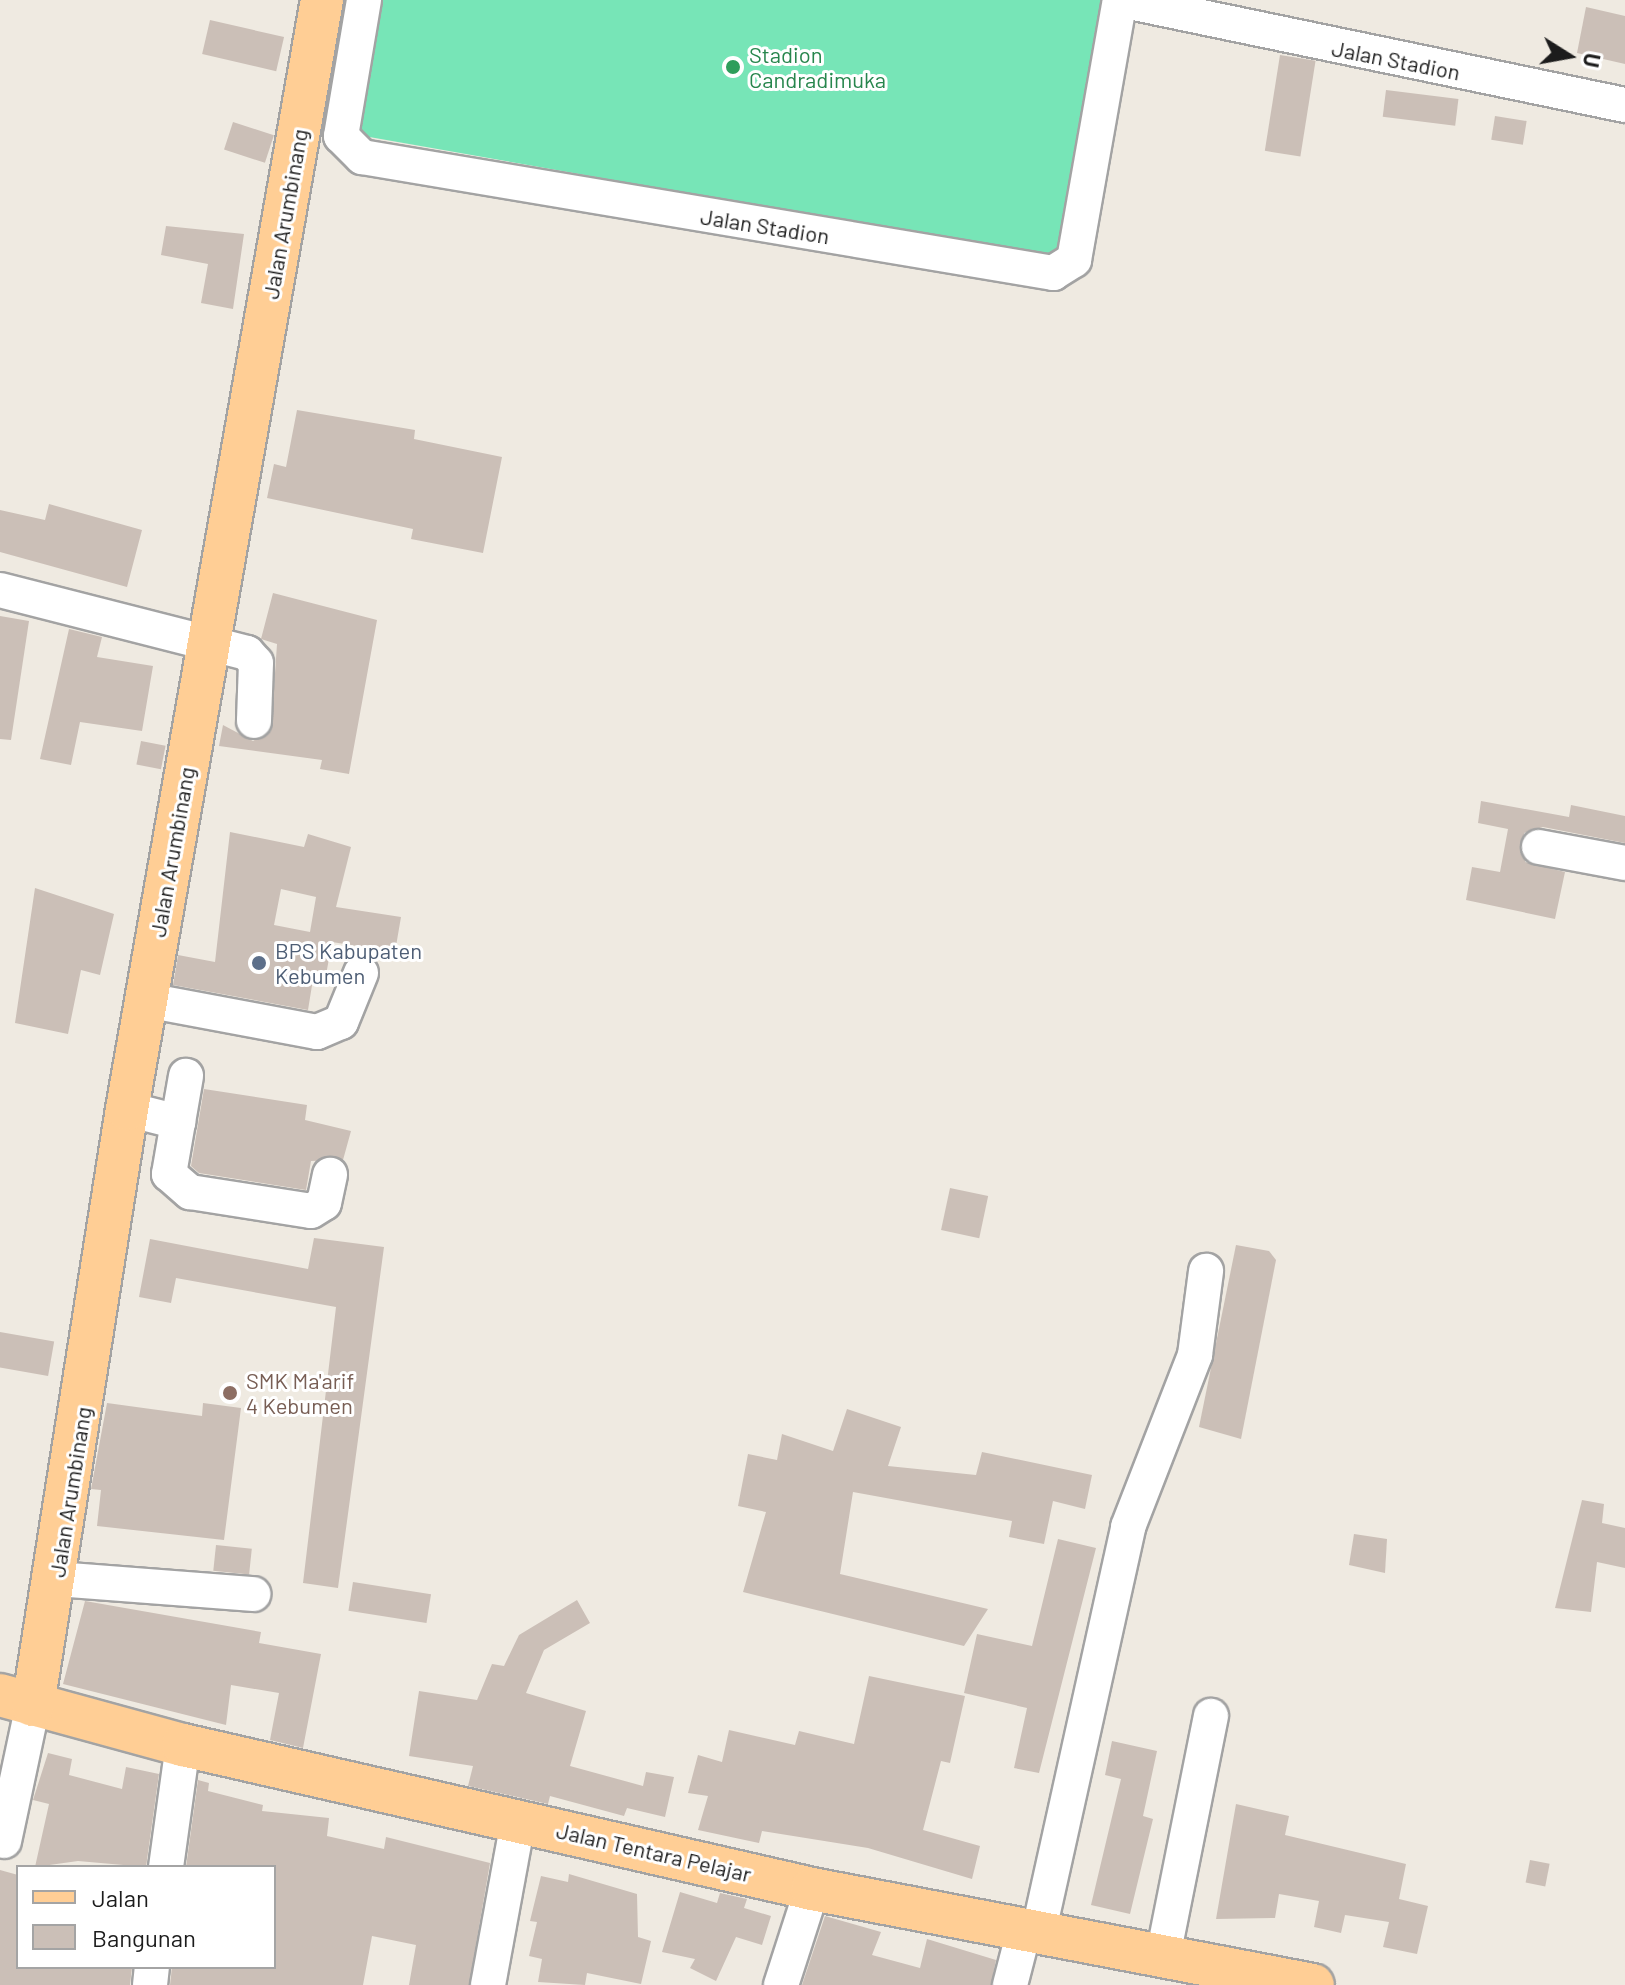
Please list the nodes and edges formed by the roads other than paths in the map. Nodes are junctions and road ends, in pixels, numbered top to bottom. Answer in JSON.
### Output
{"nodes":[{"id":1,"x":322,"y":0,"type":"edge"},
{"id":2,"x":364,"y":0,"type":"edge"},
{"id":3,"x":1120,"y":2,"type":"edge"},
{"id":4,"x":1625,"y":105,"type":"edge"},
{"id":5,"x":0,"y":590,"type":"edge"},
{"id":6,"x":209,"y":646,"type":"junction"},
{"id":7,"x":254,"y":721,"type":"dead end"},
{"id":8,"x":1539,"y":847,"type":"dead end"},
{"id":9,"x":1625,"y":863,"type":"edge"},
{"id":10,"x":361,"y":973,"type":"dead end"},
{"id":11,"x":146,"y":1000,"type":"junction"},
{"id":12,"x":186,"y":1076,"type":"dead end"},
{"id":13,"x":127,"y":1109,"type":"junction"},
{"id":14,"x":178,"y":1122,"type":"junction"},
{"id":15,"x":330,"y":1175,"type":"dead end"},
{"id":16,"x":1206,"y":1271,"type":"dead end"},
{"id":17,"x":57,"y":1579,"type":"junction"},
{"id":18,"x":253,"y":1594,"type":"dead end"},
{"id":19,"x":16,"y":1700,"type":"edge"},
{"id":20,"x":1211,"y":1716,"type":"dead end"},
{"id":21,"x":183,"y":1745,"type":"junction"},
{"id":22,"x":518,"y":1821,"type":"junction"},
{"id":23,"x":4,"y":1841,"type":"dead end"},
{"id":24,"x":166,"y":1865,"type":"edge"},
{"id":25,"x":812,"y":1889,"type":"junction"},
{"id":26,"x":1032,"y":1929,"type":"junction"},
{"id":27,"x":1163,"y":1956,"type":"junction"},
{"id":28,"x":1287,"y":1983,"type":"edge"},
{"id":29,"x":488,"y":1985,"type":"edge"},
{"id":30,"x":781,"y":1985,"type":"edge"},
{"id":31,"x":1010,"y":1985,"type":"edge"}],
"edges":[{"from":1,"to":6,"type":"main road","name":"Jalan Arumbinang"},
{"from":2,"to":3,"type":"street","name":"Jalan Stadion"},
{"from":3,"to":4,"type":"street","name":"Jalan Stadion"},
{"from":5,"to":6,"type":"street"},
{"from":6,"to":7,"type":"street"},
{"from":6,"to":11,"type":"main road","name":"Jalan Arumbinang"},
{"from":8,"to":9,"type":"street"},
{"from":10,"to":11,"type":"street"},
{"from":11,"to":13,"type":"main road","name":"Jalan Arumbinang"},
{"from":12,"to":14,"type":"street"},
{"from":13,"to":14,"type":"street"},
{"from":13,"to":17,"type":"main road","name":"Jalan Arumbinang"},
{"from":14,"to":15,"type":"street"},
{"from":16,"to":26,"type":"street"},
{"from":17,"to":18,"type":"street"},
{"from":17,"to":19,"type":"main road","name":"Jalan Arumbinang"},
{"from":19,"to":21,"type":"main road","name":"Jalan Tentara Pelajar"},
{"from":19,"to":23,"type":"street"},
{"from":20,"to":27,"type":"street"},
{"from":21,"to":22,"type":"main road","name":"Jalan Tentara Pelajar"},
{"from":21,"to":24,"type":"street"},
{"from":22,"to":25,"type":"main road","name":"Jalan Tentara Pelajar"},
{"from":22,"to":29,"type":"street"},
{"from":25,"to":26,"type":"main road","name":"Jalan Tentara Pelajar"},
{"from":25,"to":30,"type":"street"},
{"from":26,"to":27,"type":"main road","name":"Jalan Tentara Pelajar"},
{"from":26,"to":31,"type":"street"},
{"from":27,"to":28,"type":"main road","name":"Jalan Tentara Pelajar"}]}
